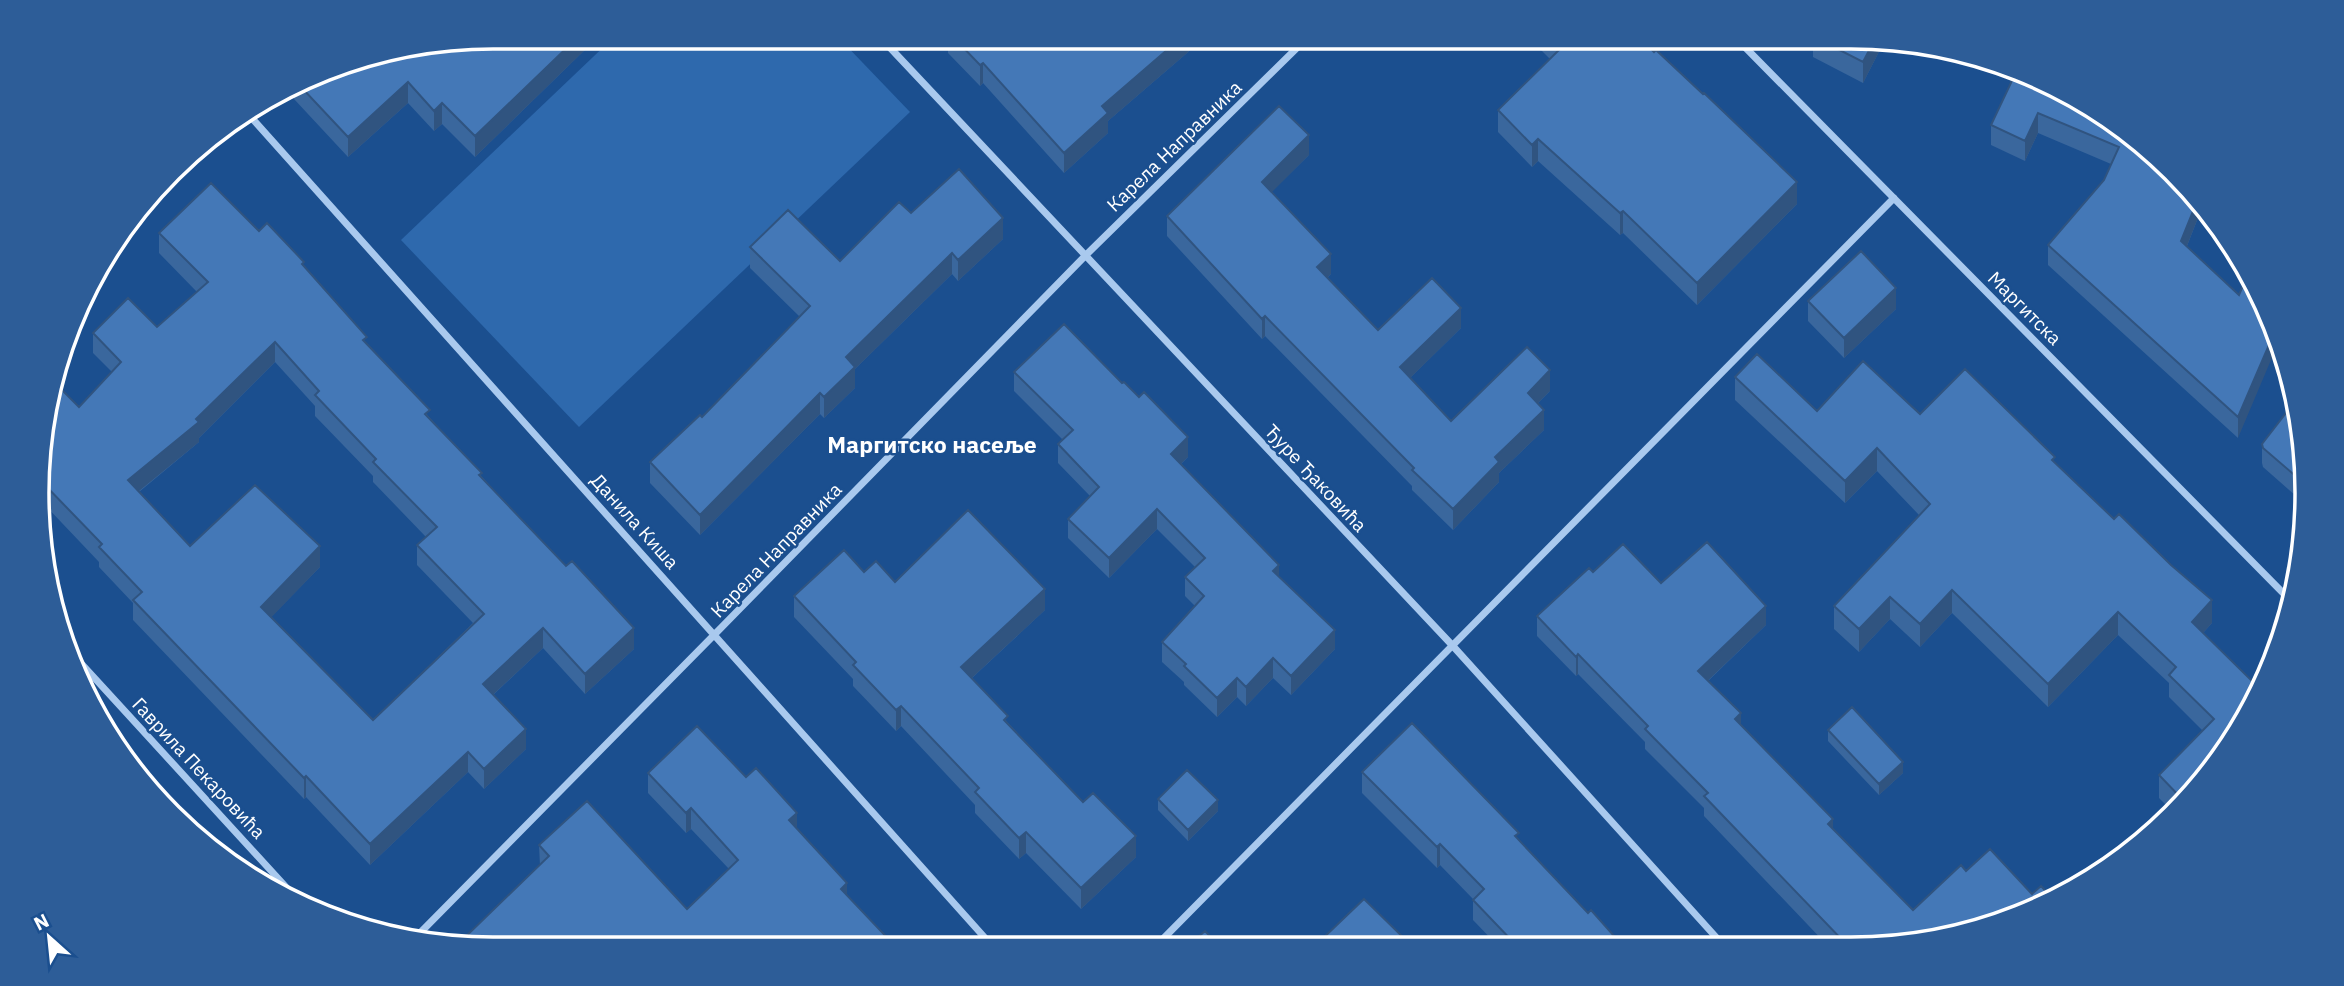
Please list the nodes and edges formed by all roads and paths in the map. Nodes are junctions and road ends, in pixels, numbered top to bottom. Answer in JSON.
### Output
{"nodes":[{"id":1,"x":891,"y":49,"type":"edge"},
{"id":2,"x":1296,"y":49,"type":"edge"},
{"id":3,"x":1747,"y":49,"type":"edge"},
{"id":4,"x":253,"y":119,"type":"edge"},
{"id":5,"x":1894,"y":198,"type":"junction"},
{"id":6,"x":1086,"y":255,"type":"junction"},
{"id":7,"x":2283,"y":593,"type":"edge"},
{"id":8,"x":715,"y":634,"type":"junction"},
{"id":9,"x":1452,"y":645,"type":"junction"},
{"id":10,"x":85,"y":668,"type":"edge"},
{"id":11,"x":283,"y":884,"type":"edge"},
{"id":12,"x":422,"y":931,"type":"edge"},
{"id":13,"x":984,"y":937,"type":"edge"},
{"id":14,"x":1165,"y":937,"type":"edge"},
{"id":15,"x":1716,"y":937,"type":"edge"}],
"edges":[{"from":1,"to":6,"type":"street","name":"Ђуре Ђаковића"},
{"from":2,"to":6,"type":"street","name":"Карела Направника"},
{"from":3,"to":5,"type":"street","name":"Маргитска"},
{"from":4,"to":8,"type":"street","name":"Данила Киша"},
{"from":5,"to":7,"type":"street","name":"Маргитска"},
{"from":5,"to":9,"type":"street"},
{"from":6,"to":8,"type":"street","name":"Карела Направника"},
{"from":6,"to":9,"type":"street","name":"Ђуре Ђаковића"},
{"from":8,"to":12,"type":"street","name":"Карела Направника"},
{"from":8,"to":13,"type":"street","name":"Данила Киша"},
{"from":9,"to":14,"type":"street"},
{"from":9,"to":15,"type":"street","name":"Ђуре Ђаковића"},
{"from":10,"to":11,"type":"street","name":"Гаврила Пекаровића"}]}
